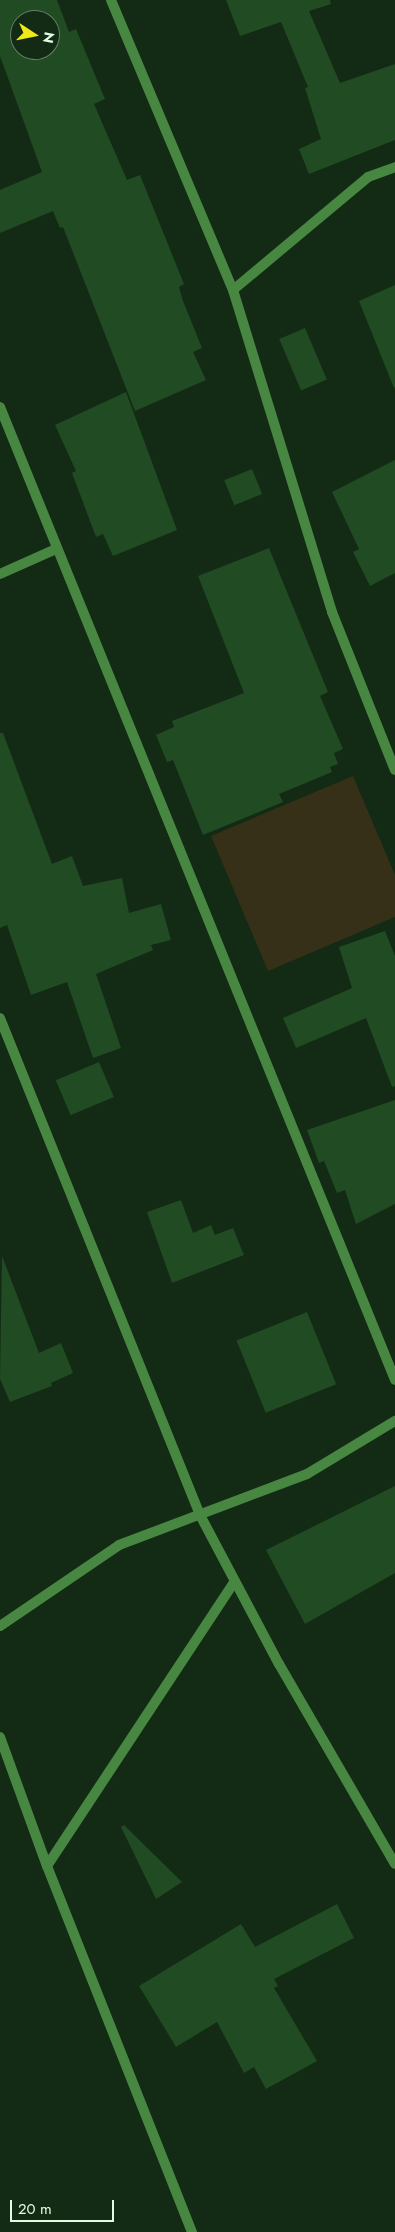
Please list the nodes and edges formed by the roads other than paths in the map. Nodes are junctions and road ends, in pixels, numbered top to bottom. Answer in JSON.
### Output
{"nodes":[{"id":1,"x":110,"y":0,"type":"edge"},
{"id":2,"x":395,"y":167,"type":"edge"},
{"id":3,"x":233,"y":290,"type":"junction"},
{"id":4,"x":0,"y":407,"type":"edge"},
{"id":5,"x":56,"y":549,"type":"junction"},
{"id":6,"x":0,"y":574,"type":"edge"},
{"id":7,"x":395,"y":770,"type":"edge"},
{"id":8,"x":0,"y":1018,"type":"edge"},
{"id":9,"x":395,"y":1380,"type":"edge"},
{"id":10,"x":395,"y":1421,"type":"edge"},
{"id":11,"x":200,"y":1514,"type":"junction"},
{"id":12,"x":235,"y":1581,"type":"junction"},
{"id":13,"x":0,"y":1626,"type":"edge"},
{"id":14,"x":0,"y":1737,"type":"edge"},
{"id":15,"x":395,"y":1864,"type":"edge"},
{"id":16,"x":47,"y":1866,"type":"junction"},
{"id":17,"x":192,"y":2232,"type":"edge"}],
"edges":[{"from":1,"to":3,"type":"street"},
{"from":2,"to":3,"type":"street"},
{"from":3,"to":7,"type":"street"},
{"from":4,"to":5,"type":"street"},
{"from":5,"to":6,"type":"street"},
{"from":5,"to":9,"type":"street"},
{"from":8,"to":11,"type":"street"},
{"from":10,"to":11,"type":"street"},
{"from":11,"to":12,"type":"street"},
{"from":11,"to":13,"type":"street"},
{"from":12,"to":15,"type":"street"},
{"from":12,"to":16,"type":"street"},
{"from":14,"to":16,"type":"street"},
{"from":16,"to":17,"type":"street"}]}
